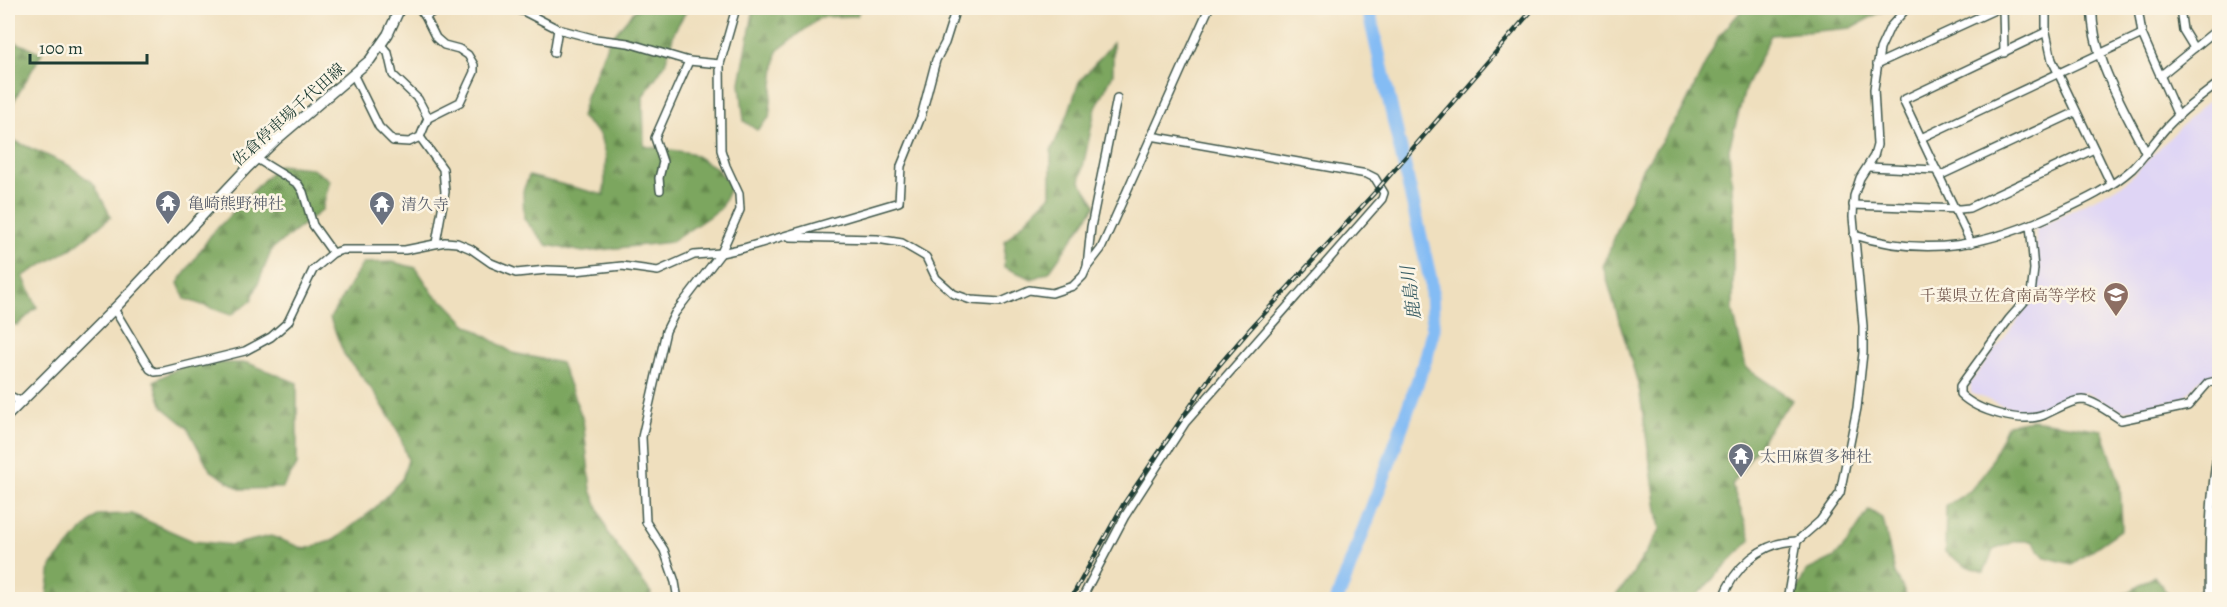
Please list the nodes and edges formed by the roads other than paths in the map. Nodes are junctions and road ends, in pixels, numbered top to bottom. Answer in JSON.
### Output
{"nodes":[{"id":1,"x":400,"y":8,"type":"edge"},
{"id":2,"x":419,"y":8,"type":"edge"},
{"id":3,"x":441,"y":8,"type":"edge"},
{"id":4,"x":507,"y":8,"type":"edge"},
{"id":5,"x":736,"y":8,"type":"edge"},
{"id":6,"x":956,"y":8,"type":"edge"},
{"id":7,"x":1209,"y":8,"type":"edge"},
{"id":8,"x":1907,"y":8,"type":"edge"},
{"id":9,"x":2001,"y":8,"type":"edge"},
{"id":10,"x":2046,"y":8,"type":"edge"},
{"id":11,"x":2092,"y":8,"type":"edge"},
{"id":12,"x":2138,"y":8,"type":"edge"},
{"id":13,"x":2180,"y":8,"type":"edge"},
{"id":14,"x":424,"y":16,"type":"junction"},
{"id":15,"x":2220,"y":27,"type":"edge"},
{"id":16,"x":558,"y":30,"type":"junction"},
{"id":17,"x":2046,"y":32,"type":"junction"},
{"id":18,"x":2142,"y":34,"type":"junction"},
{"id":19,"x":381,"y":45,"type":"junction"},
{"id":20,"x":2194,"y":48,"type":"junction"},
{"id":21,"x":554,"y":53,"type":"dead end"},
{"id":22,"x":2004,"y":53,"type":"junction"},
{"id":23,"x":2099,"y":54,"type":"junction"},
{"id":24,"x":689,"y":61,"type":"junction"},
{"id":25,"x":720,"y":64,"type":"junction"},
{"id":26,"x":1877,"y":64,"type":"junction"},
{"id":27,"x":2058,"y":73,"type":"junction"},
{"id":28,"x":354,"y":76,"type":"junction"},
{"id":29,"x":2160,"y":76,"type":"junction"},
{"id":30,"x":2220,"y":82,"type":"edge"},
{"id":31,"x":1117,"y":98,"type":"dead end"},
{"id":32,"x":2076,"y":112,"type":"junction"},
{"id":33,"x":2178,"y":116,"type":"junction"},
{"id":34,"x":428,"y":118,"type":"junction"},
{"id":35,"x":1151,"y":136,"type":"junction"},
{"id":36,"x":420,"y":137,"type":"junction"},
{"id":37,"x":1921,"y":138,"type":"junction"},
{"id":38,"x":2094,"y":149,"type":"junction"},
{"id":39,"x":2146,"y":153,"type":"junction"},
{"id":40,"x":257,"y":159,"type":"junction"},
{"id":41,"x":1868,"y":167,"type":"junction"},
{"id":42,"x":1938,"y":173,"type":"junction"},
{"id":43,"x":2111,"y":184,"type":"junction"},
{"id":44,"x":660,"y":190,"type":"dead end"},
{"id":45,"x":1852,"y":205,"type":"junction"},
{"id":46,"x":1955,"y":208,"type":"junction"},
{"id":47,"x":2030,"y":225,"type":"junction"},
{"id":48,"x":1854,"y":235,"type":"junction"},
{"id":49,"x":784,"y":237,"type":"junction"},
{"id":50,"x":436,"y":243,"type":"junction"},
{"id":51,"x":1971,"y":243,"type":"junction"},
{"id":52,"x":333,"y":253,"type":"junction"},
{"id":53,"x":721,"y":254,"type":"junction"},
{"id":54,"x":1087,"y":267,"type":"junction"},
{"id":55,"x":114,"y":309,"type":"junction"},
{"id":56,"x":2220,"y":380,"type":"edge"},
{"id":57,"x":8,"y":395,"type":"edge"},
{"id":58,"x":22,"y":402,"type":"junction"},
{"id":59,"x":8,"y":415,"type":"edge"},
{"id":60,"x":2220,"y":441,"type":"edge"},
{"id":61,"x":1797,"y":541,"type":"junction"},
{"id":62,"x":678,"y":600,"type":"edge"},
{"id":63,"x":1081,"y":600,"type":"edge"},
{"id":64,"x":1722,"y":600,"type":"edge"},
{"id":65,"x":1787,"y":600,"type":"edge"},
{"id":66,"x":2210,"y":600,"type":"edge"}],
"edges":[{"from":1,"to":19,"type":"main road","name":"佐倉停車場千代田線"},
{"from":2,"to":14,"type":"street"},
{"from":3,"to":14,"type":"street"},
{"from":4,"to":16,"type":"street"},
{"from":5,"to":25,"type":"street"},
{"from":6,"to":49,"type":"street"},
{"from":7,"to":35,"type":"street"},
{"from":8,"to":26,"type":"street"},
{"from":9,"to":22,"type":"street"},
{"from":9,"to":26,"type":"street"},
{"from":10,"to":17,"type":"street"},
{"from":11,"to":23,"type":"street"},
{"from":12,"to":18,"type":"street"},
{"from":13,"to":20,"type":"street"},
{"from":14,"to":34,"type":"street"},
{"from":15,"to":20,"type":"street"},
{"from":16,"to":21,"type":"street"},
{"from":16,"to":24,"type":"street"},
{"from":17,"to":22,"type":"street"},
{"from":17,"to":27,"type":"street"},
{"from":18,"to":23,"type":"street"},
{"from":18,"to":29,"type":"street"},
{"from":19,"to":28,"type":"main road","name":"佐倉停車場千代田線"},
{"from":19,"to":34,"type":"street"},
{"from":20,"to":29,"type":"street"},
{"from":22,"to":37,"type":"street"},
{"from":23,"to":27,"type":"street"},
{"from":23,"to":39,"type":"street"},
{"from":24,"to":25,"type":"street"},
{"from":24,"to":44,"type":"street"},
{"from":25,"to":53,"type":"street"},
{"from":26,"to":41,"type":"street"},
{"from":27,"to":32,"type":"street"},
{"from":27,"to":37,"type":"street"},
{"from":28,"to":36,"type":"street"},
{"from":28,"to":40,"type":"main road","name":"佐倉停車場千代田線"},
{"from":29,"to":33,"type":"street"},
{"from":30,"to":33,"type":"street"},
{"from":31,"to":54,"type":"street"},
{"from":32,"to":38,"type":"street"},
{"from":32,"to":42,"type":"street"},
{"from":33,"to":39,"type":"street"},
{"from":34,"to":36,"type":"street"},
{"from":35,"to":54,"type":"street"},
{"from":35,"to":63,"type":"street"},
{"from":36,"to":50,"type":"street"},
{"from":37,"to":42,"type":"street"},
{"from":38,"to":43,"type":"street"},
{"from":38,"to":46,"type":"street"},
{"from":39,"to":43,"type":"street"},
{"from":40,"to":52,"type":"street"},
{"from":40,"to":55,"type":"main road","name":"佐倉停車場千代田線"},
{"from":41,"to":42,"type":"street"},
{"from":41,"to":45,"type":"street"},
{"from":42,"to":46,"type":"street"},
{"from":43,"to":47,"type":"street"},
{"from":45,"to":46,"type":"street"},
{"from":45,"to":48,"type":"street"},
{"from":46,"to":51,"type":"street"},
{"from":47,"to":51,"type":"street"},
{"from":47,"to":56,"type":"street"},
{"from":48,"to":51,"type":"street"},
{"from":48,"to":61,"type":"street"},
{"from":49,"to":53,"type":"street"},
{"from":49,"to":54,"type":"street"},
{"from":50,"to":52,"type":"street"},
{"from":50,"to":53,"type":"street"},
{"from":52,"to":55,"type":"street"},
{"from":53,"to":62,"type":"street"},
{"from":55,"to":58,"type":"main road","name":"佐倉停車場千代田線"},
{"from":57,"to":58,"type":"street"},
{"from":58,"to":59,"type":"main road","name":"佐倉停車場千代田線"},
{"from":60,"to":66,"type":"street"},
{"from":61,"to":64,"type":"street"},
{"from":61,"to":65,"type":"street"}]}
